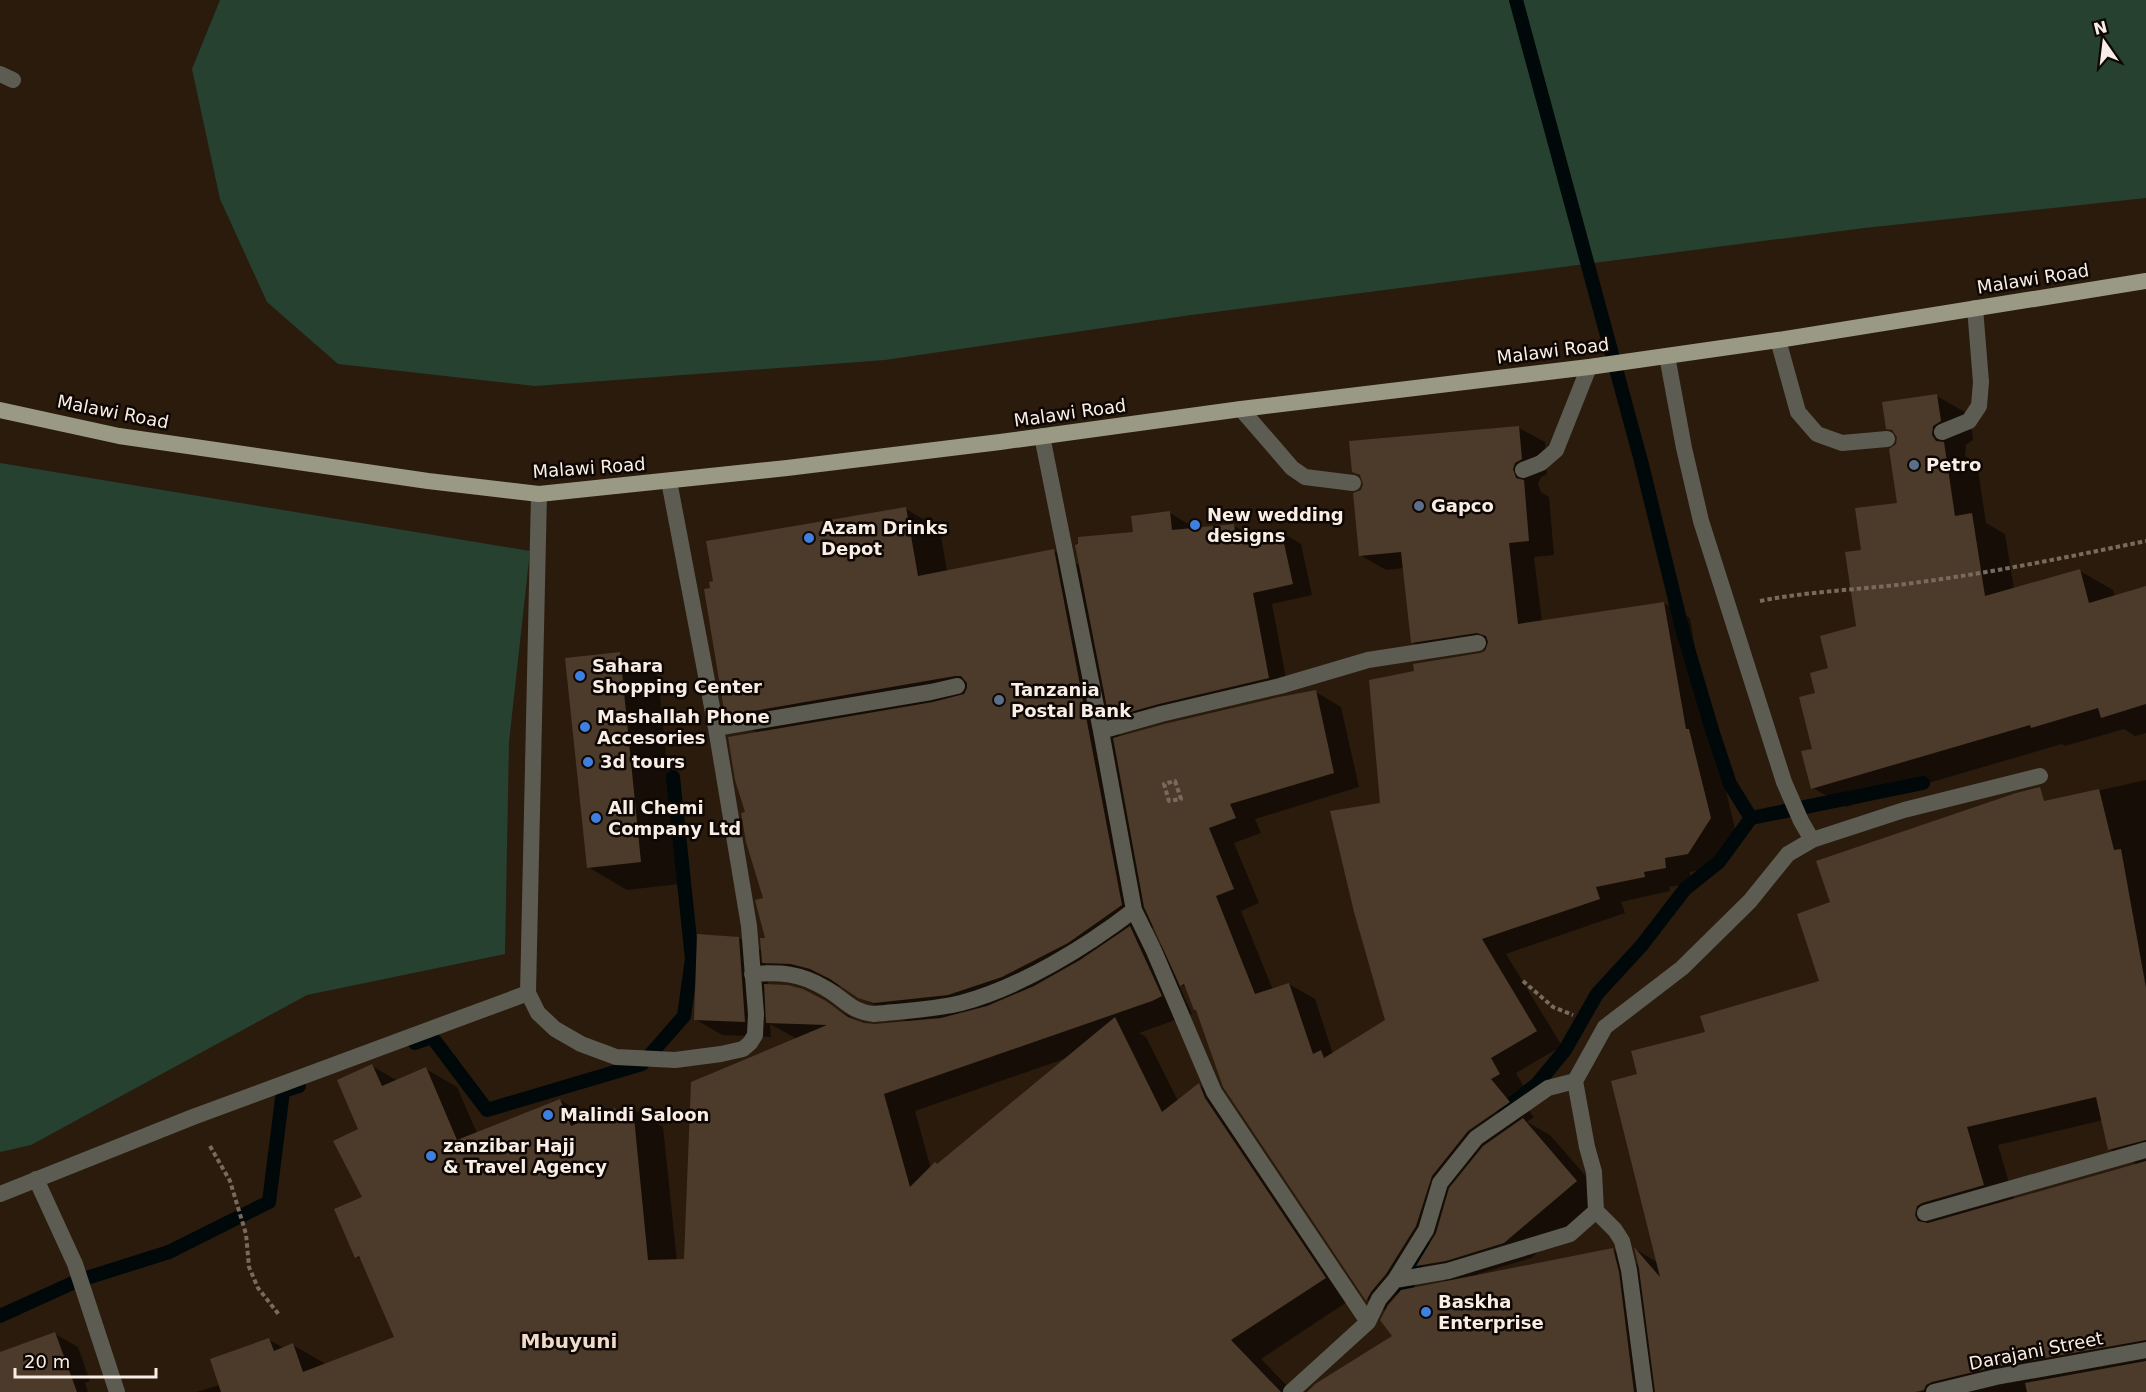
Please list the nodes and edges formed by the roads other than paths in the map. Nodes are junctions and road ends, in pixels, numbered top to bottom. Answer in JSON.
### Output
{"nodes":[{"id":1,"x":2146,"y":281,"type":"edge"},
{"id":2,"x":1975,"y":308,"type":"junction"},
{"id":3,"x":1778,"y":340,"type":"junction"},
{"id":4,"x":1667,"y":356,"type":"junction"},
{"id":5,"x":1589,"y":367,"type":"junction"},
{"id":6,"x":1241,"y":409,"type":"junction"},
{"id":7,"x":0,"y":410,"type":"edge"},
{"id":8,"x":1942,"y":432,"type":"dead end"},
{"id":9,"x":1042,"y":436,"type":"junction"},
{"id":10,"x":1887,"y":440,"type":"dead end"},
{"id":11,"x":1523,"y":470,"type":"dead end"},
{"id":12,"x":669,"y":481,"type":"junction"},
{"id":13,"x":1353,"y":483,"type":"dead end"},
{"id":14,"x":539,"y":494,"type":"junction"},
{"id":15,"x":1478,"y":642,"type":"dead end"},
{"id":16,"x":957,"y":686,"type":"dead end"},
{"id":17,"x":716,"y":728,"type":"junction"},
{"id":18,"x":1101,"y":731,"type":"junction"},
{"id":19,"x":2040,"y":776,"type":"dead end"},
{"id":20,"x":1812,"y":840,"type":"junction"},
{"id":21,"x":1134,"y":910,"type":"junction"},
{"id":22,"x":752,"y":974,"type":"junction"},
{"id":23,"x":528,"y":993,"type":"junction"},
{"id":24,"x":1575,"y":1081,"type":"junction"},
{"id":25,"x":2146,"y":1150,"type":"edge"},
{"id":26,"x":36,"y":1179,"type":"junction"},
{"id":27,"x":0,"y":1194,"type":"edge"},
{"id":28,"x":1596,"y":1211,"type":"junction"},
{"id":29,"x":1925,"y":1213,"type":"dead end"},
{"id":30,"x":1399,"y":1279,"type":"junction"},
{"id":31,"x":1368,"y":1322,"type":"junction"},
{"id":32,"x":2146,"y":1350,"type":"edge"},
{"id":33,"x":117,"y":1392,"type":"edge"},
{"id":34,"x":1291,"y":1392,"type":"edge"},
{"id":35,"x":1645,"y":1392,"type":"edge"},
{"id":36,"x":1934,"y":1392,"type":"edge"}],
"edges":[{"from":1,"to":2,"type":"main road","name":"Malawi Road"},
{"from":2,"to":3,"type":"main road","name":"Malawi Road"},
{"from":2,"to":8,"type":"street"},
{"from":3,"to":4,"type":"main road","name":"Malawi Road"},
{"from":3,"to":10,"type":"street"},
{"from":4,"to":5,"type":"main road","name":"Malawi Road"},
{"from":4,"to":20,"type":"street"},
{"from":5,"to":6,"type":"main road","name":"Malawi Road"},
{"from":5,"to":11,"type":"street"},
{"from":6,"to":9,"type":"main road","name":"Malawi Road"},
{"from":6,"to":13,"type":"street"},
{"from":7,"to":14,"type":"main road","name":"Malawi Road"},
{"from":9,"to":12,"type":"main road","name":"Malawi Road"},
{"from":9,"to":18,"type":"street"},
{"from":12,"to":14,"type":"main road","name":"Malawi Road"},
{"from":12,"to":17,"type":"street"},
{"from":14,"to":23,"type":"street"},
{"from":15,"to":18,"type":"street"},
{"from":16,"to":17,"type":"street"},
{"from":17,"to":22,"type":"street"},
{"from":18,"to":21,"type":"street"},
{"from":19,"to":20,"type":"street"},
{"from":20,"to":24,"type":"street"},
{"from":21,"to":22,"type":"street"},
{"from":21,"to":31,"type":"street"},
{"from":22,"to":23,"type":"street"},
{"from":23,"to":26,"type":"street"},
{"from":24,"to":28,"type":"street"},
{"from":24,"to":30,"type":"street"},
{"from":25,"to":29,"type":"street"},
{"from":26,"to":27,"type":"street"},
{"from":26,"to":33,"type":"street"},
{"from":28,"to":30,"type":"street"},
{"from":28,"to":35,"type":"street"},
{"from":30,"to":31,"type":"street"},
{"from":31,"to":34,"type":"street"},
{"from":32,"to":36,"type":"street","name":"Darajani Street"}]}
